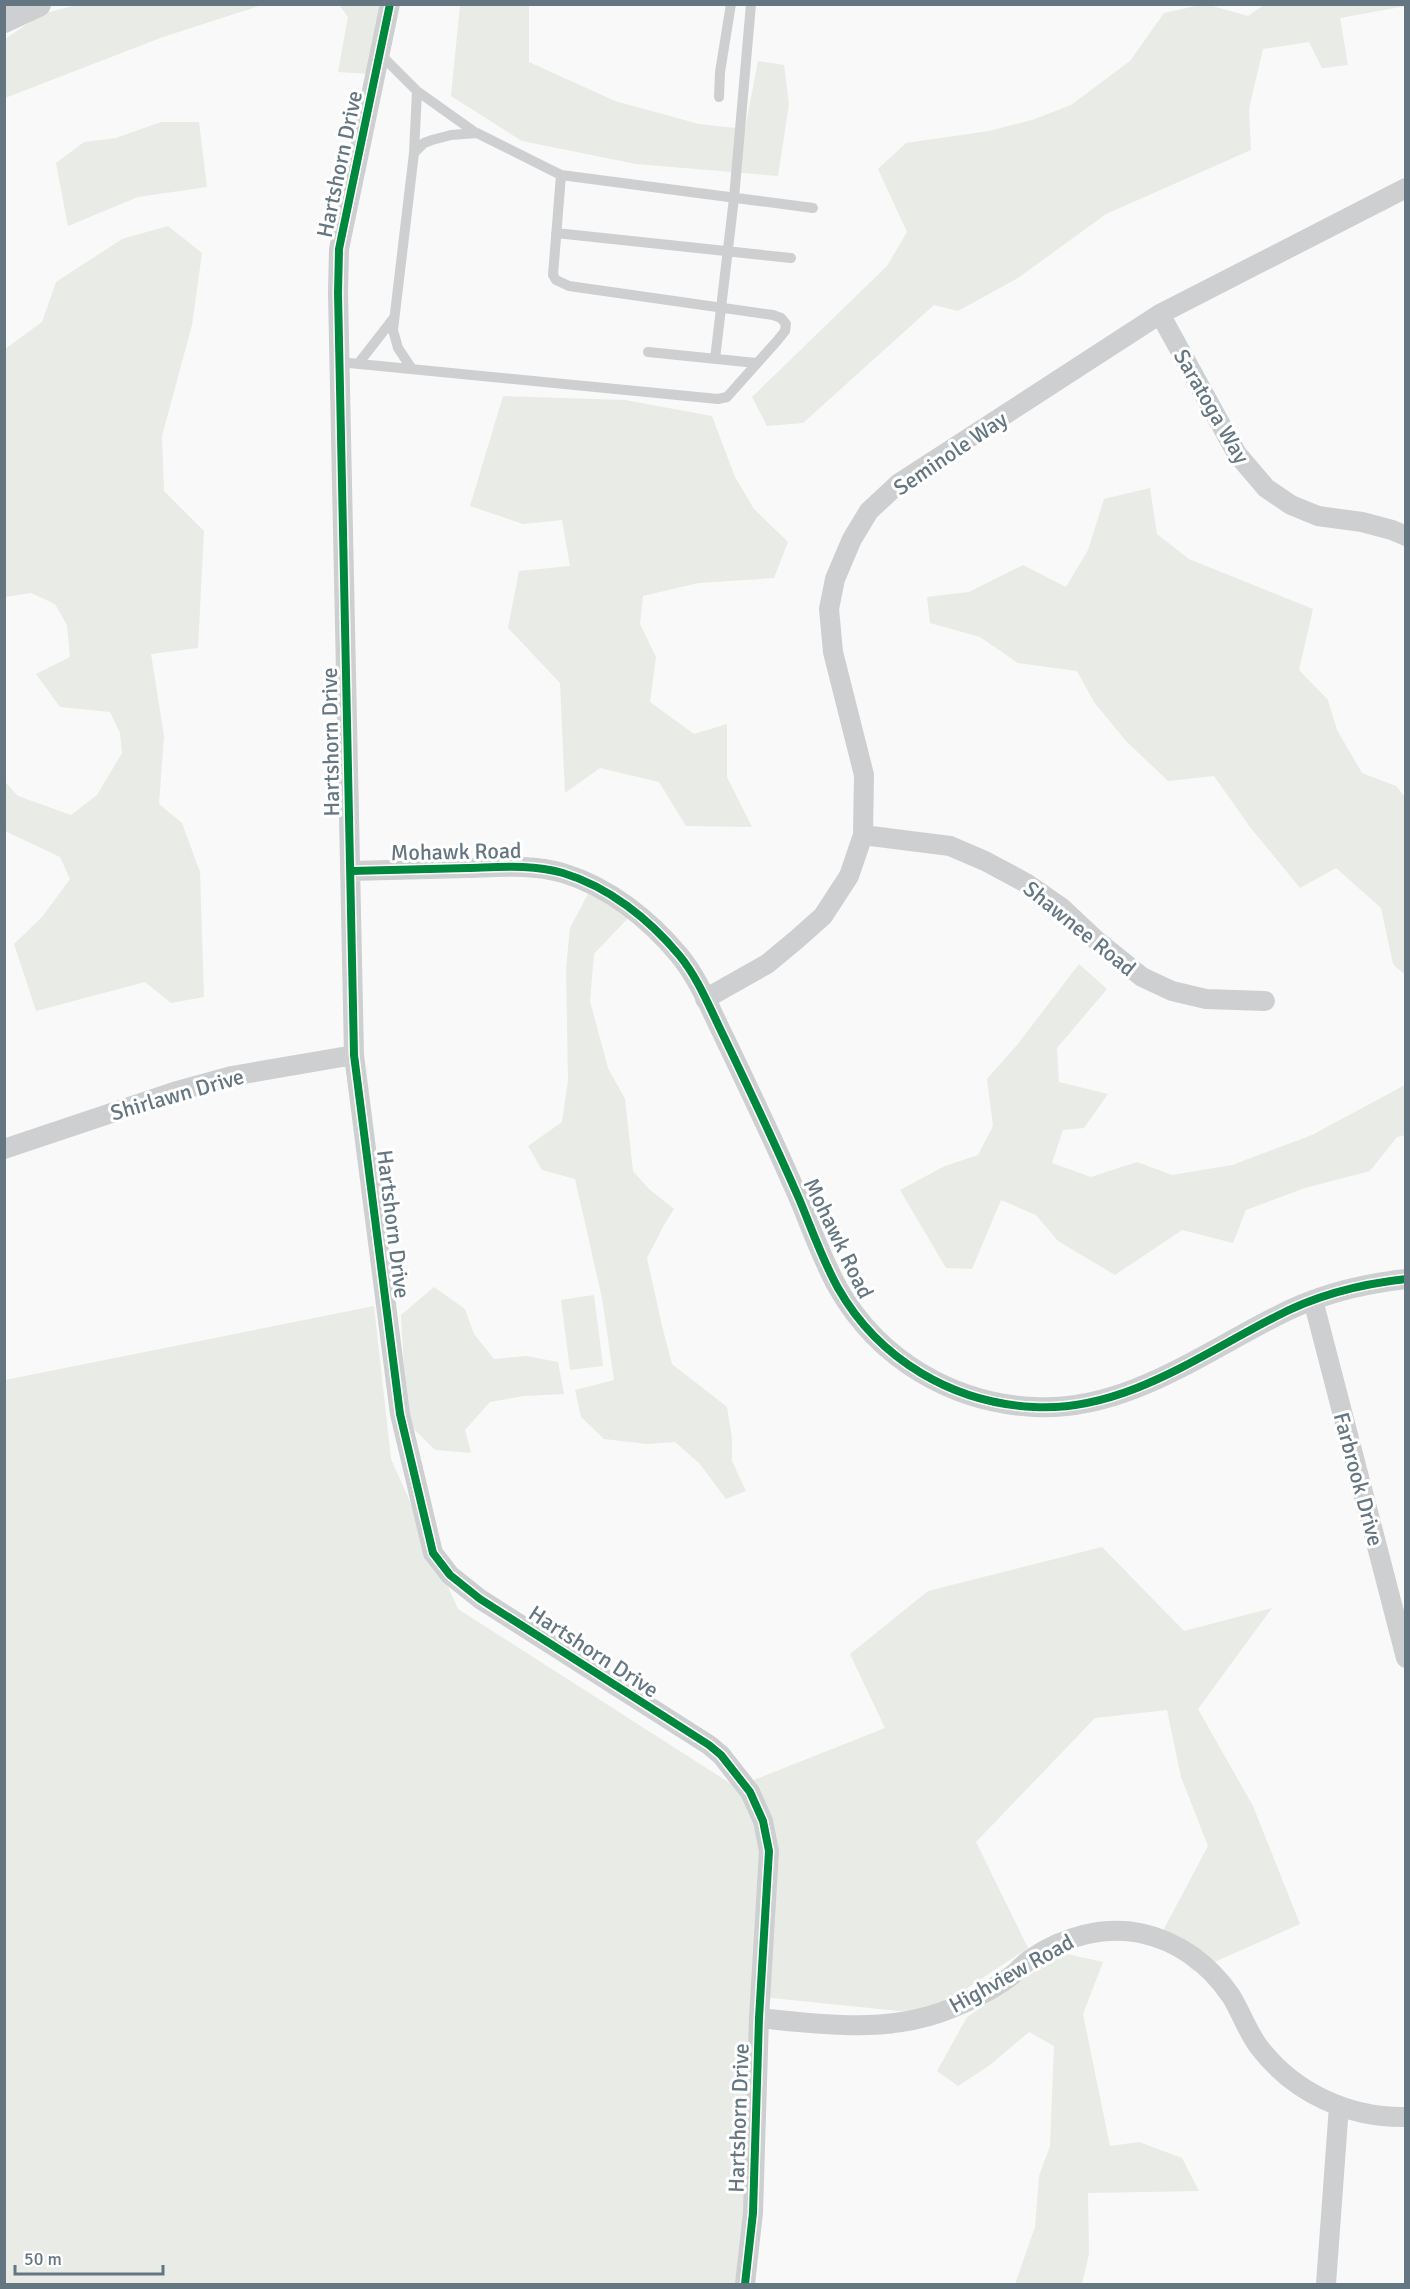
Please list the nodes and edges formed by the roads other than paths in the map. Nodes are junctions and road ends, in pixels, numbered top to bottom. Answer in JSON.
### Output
{"nodes":[{"id":1,"x":38,"y":4,"type":"edge"},
{"id":2,"x":390,"y":4,"type":"edge"},
{"id":3,"x":731,"y":4,"type":"edge"},
{"id":4,"x":751,"y":4,"type":"edge"},
{"id":5,"x":4,"y":20,"type":"edge"},
{"id":6,"x":380,"y":54,"type":"junction"},
{"id":7,"x":417,"y":91,"type":"junction"},
{"id":8,"x":718,"y":97,"type":"dead end"},
{"id":9,"x":477,"y":133,"type":"junction"},
{"id":10,"x":414,"y":153,"type":"junction"},
{"id":11,"x":561,"y":175,"type":"junction"},
{"id":12,"x":1406,"y":188,"type":"edge"},
{"id":13,"x":734,"y":198,"type":"junction"},
{"id":14,"x":813,"y":208,"type":"dead end"},
{"id":15,"x":556,"y":233,"type":"junction"},
{"id":16,"x":727,"y":251,"type":"junction"},
{"id":17,"x":791,"y":258,"type":"dead end"},
{"id":18,"x":721,"y":308,"type":"junction"},
{"id":19,"x":1160,"y":314,"type":"junction"},
{"id":20,"x":394,"y":317,"type":"junction"},
{"id":21,"x":648,"y":352,"type":"dead end"},
{"id":22,"x":715,"y":359,"type":"junction"},
{"id":23,"x":349,"y":363,"type":"junction"},
{"id":24,"x":756,"y":363,"type":"junction"},
{"id":25,"x":412,"y":369,"type":"junction"},
{"id":26,"x":1406,"y":537,"type":"edge"},
{"id":27,"x":863,"y":835,"type":"junction"},
{"id":28,"x":351,"y":871,"type":"junction"},
{"id":29,"x":705,"y":999,"type":"junction"},
{"id":30,"x":1265,"y":1001,"type":"dead end"},
{"id":31,"x":354,"y":1055,"type":"junction"},
{"id":32,"x":4,"y":1149,"type":"edge"},
{"id":33,"x":1406,"y":1279,"type":"edge"},
{"id":34,"x":1313,"y":1300,"type":"junction"},
{"id":35,"x":1406,"y":1658,"type":"edge"},
{"id":36,"x":759,"y":2018,"type":"junction"},
{"id":37,"x":1339,"y":2106,"type":"junction"},
{"id":38,"x":1406,"y":2117,"type":"edge"},
{"id":39,"x":745,"y":2284,"type":"edge"},
{"id":40,"x":1326,"y":2284,"type":"edge"}],
"edges":[{"from":1,"to":5,"type":"street"},
{"from":2,"to":6,"type":"street","name":"Hartshorn Drive"},
{"from":3,"to":8,"type":"lane"},
{"from":4,"to":13,"type":"lane"},
{"from":6,"to":7,"type":"lane"},
{"from":6,"to":23,"type":"street","name":"Hartshorn Drive"},
{"from":7,"to":9,"type":"lane"},
{"from":7,"to":10,"type":"lane"},
{"from":9,"to":10,"type":"lane"},
{"from":9,"to":11,"type":"lane"},
{"from":10,"to":20,"type":"lane"},
{"from":11,"to":13,"type":"lane"},
{"from":11,"to":15,"type":"lane"},
{"from":12,"to":19,"type":"street","name":"Seminole Way"},
{"from":13,"to":14,"type":"lane"},
{"from":13,"to":16,"type":"lane"},
{"from":15,"to":16,"type":"lane"},
{"from":15,"to":18,"type":"lane"},
{"from":16,"to":17,"type":"lane"},
{"from":16,"to":18,"type":"lane"},
{"from":18,"to":22,"type":"lane"},
{"from":18,"to":24,"type":"lane"},
{"from":19,"to":26,"type":"street","name":"Saratoga Way"},
{"from":19,"to":27,"type":"street","name":"Seminole Way"},
{"from":20,"to":23,"type":"lane"},
{"from":20,"to":25,"type":"lane"},
{"from":21,"to":22,"type":"lane"},
{"from":22,"to":24,"type":"lane"},
{"from":23,"to":25,"type":"lane"},
{"from":23,"to":28,"type":"street","name":"Hartshorn Drive"},
{"from":24,"to":25,"type":"lane"},
{"from":27,"to":29,"type":"street","name":"Seminole Way"},
{"from":27,"to":30,"type":"street","name":"Shawnee Road"},
{"from":28,"to":29,"type":"street","name":"Mohawk Road"},
{"from":28,"to":31,"type":"street","name":"Hartshorn Drive"},
{"from":29,"to":34,"type":"street","name":"Mohawk Road"},
{"from":31,"to":32,"type":"street","name":"Shirlawn Drive"},
{"from":31,"to":36,"type":"street","name":"Hartshorn Drive"},
{"from":33,"to":34,"type":"street","name":"Mohawk Road"},
{"from":34,"to":35,"type":"street","name":"Farbrook Drive"},
{"from":36,"to":37,"type":"street","name":"Highview Road"},
{"from":36,"to":39,"type":"street","name":"Hartshorn Drive"},
{"from":37,"to":38,"type":"street","name":"Highview Road"},
{"from":37,"to":40,"type":"street"}]}
